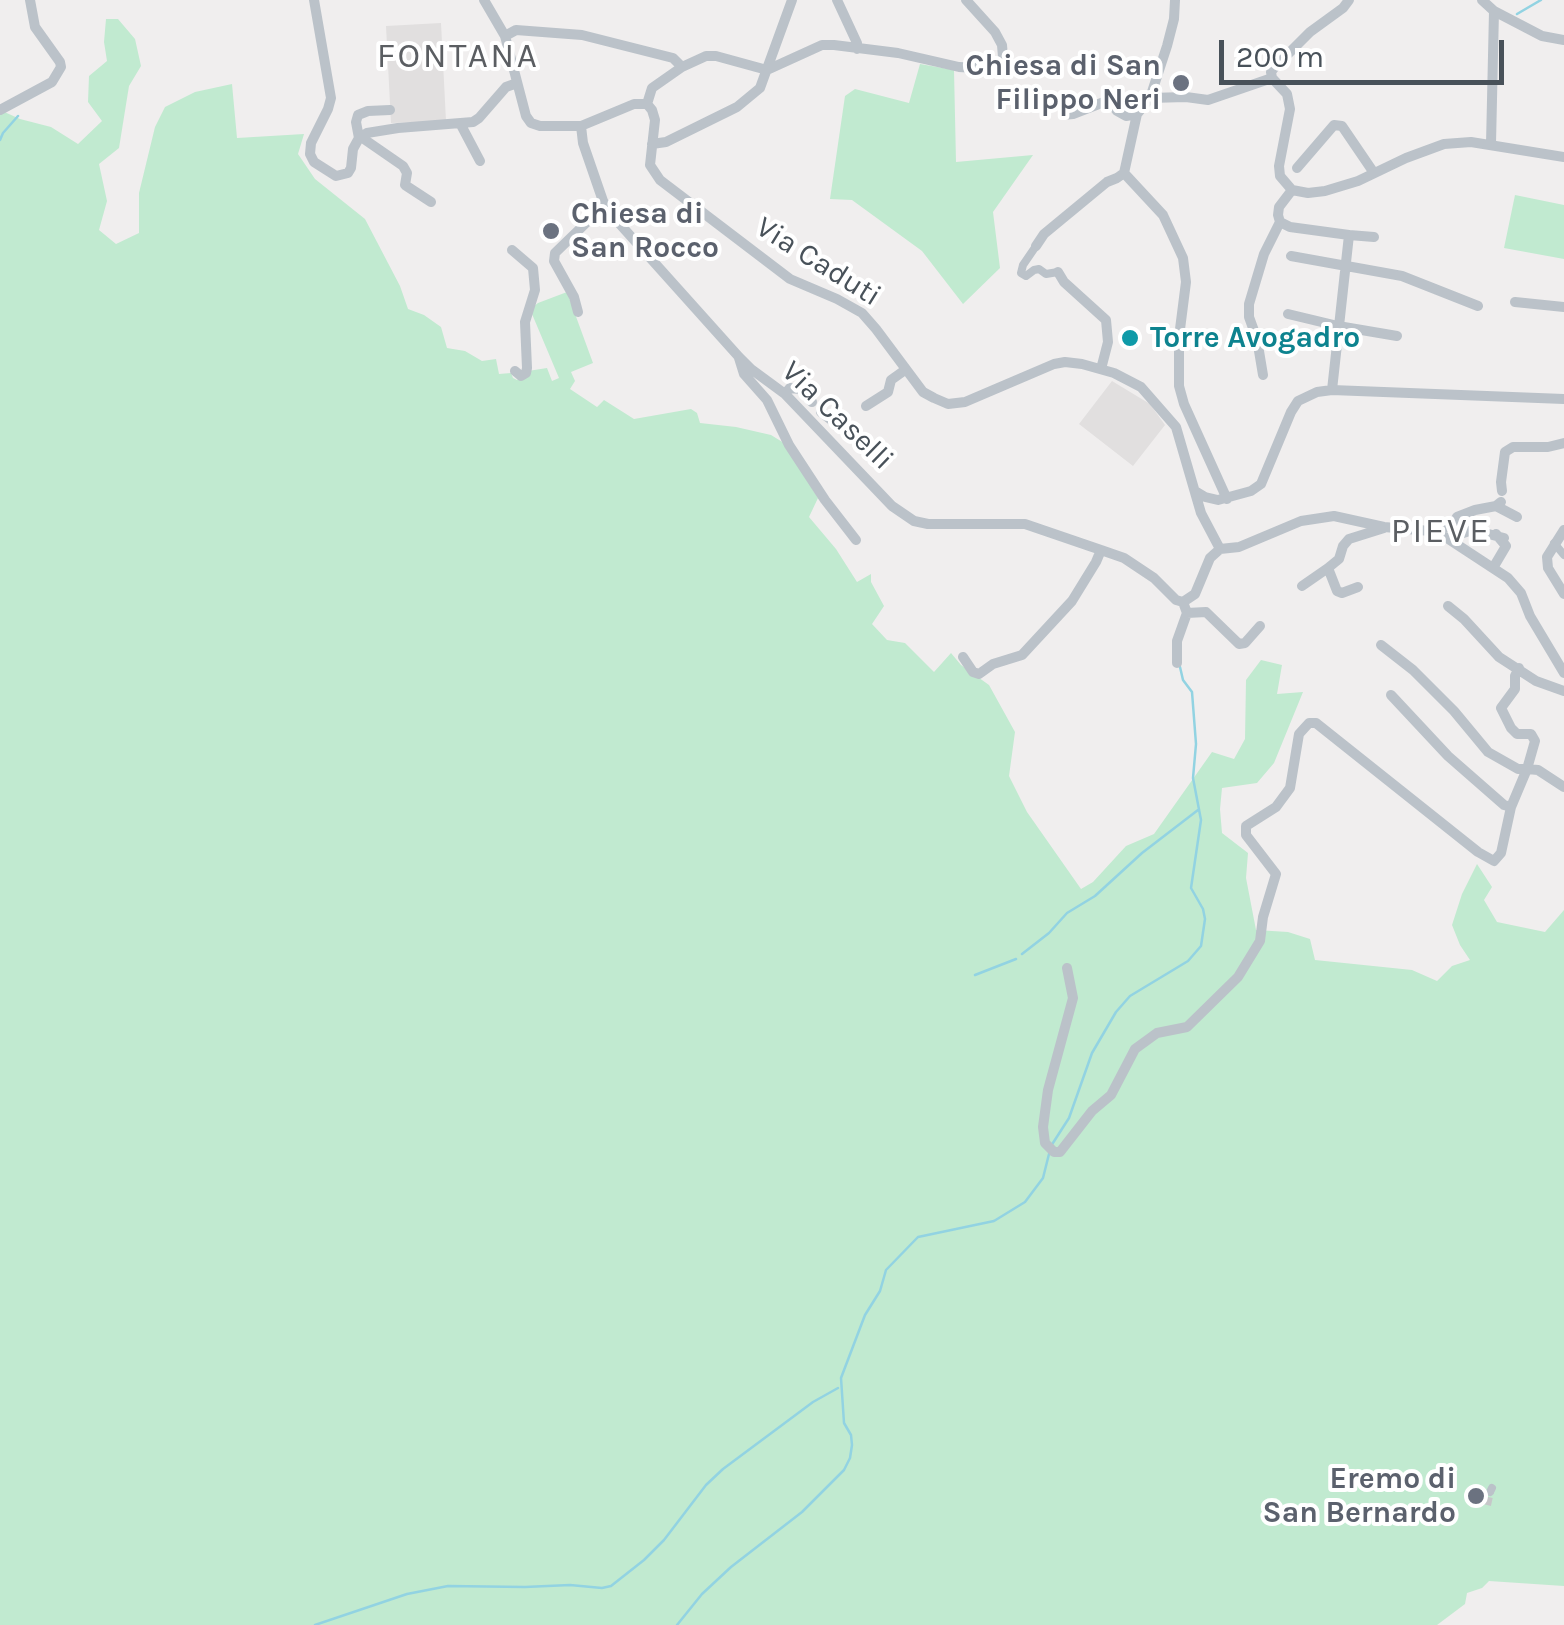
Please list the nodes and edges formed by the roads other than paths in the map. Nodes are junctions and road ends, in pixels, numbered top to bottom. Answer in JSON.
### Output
{"nodes":[{"id":1,"x":30,"y":0,"type":"edge"},
{"id":2,"x":314,"y":0,"type":"edge"},
{"id":3,"x":484,"y":0,"type":"edge"},
{"id":4,"x":792,"y":0,"type":"edge"},
{"id":5,"x":836,"y":0,"type":"edge"},
{"id":6,"x":966,"y":0,"type":"edge"},
{"id":7,"x":1349,"y":0,"type":"edge"},
{"id":8,"x":1482,"y":0,"type":"edge"},
{"id":9,"x":1176,"y":3,"type":"edge"},
{"id":10,"x":1494,"y":11,"type":"junction"},
{"id":11,"x":505,"y":36,"type":"junction"},
{"id":12,"x":1564,"y":40,"type":"edge"},
{"id":13,"x":857,"y":49,"type":"junction"},
{"id":14,"x":682,"y":67,"type":"junction"},
{"id":15,"x":767,"y":70,"type":"junction"},
{"id":16,"x":1272,"y":78,"type":"junction"},
{"id":17,"x":517,"y":84,"type":"junction"},
{"id":18,"x":1155,"y":98,"type":"junction"},
{"id":19,"x":646,"y":104,"type":"junction"},
{"id":20,"x":0,"y":110,"type":"edge"},
{"id":21,"x":390,"y":110,"type":"dead end"},
{"id":22,"x":1062,"y":115,"type":"dead end"},
{"id":23,"x":1136,"y":119,"type":"junction"},
{"id":24,"x":462,"y":125,"type":"junction"},
{"id":25,"x":581,"y":126,"type":"junction"},
{"id":26,"x":360,"y":138,"type":"junction"},
{"id":27,"x":652,"y":144,"type":"junction"},
{"id":28,"x":1491,"y":144,"type":"junction"},
{"id":29,"x":1564,"y":157,"type":"edge"},
{"id":30,"x":480,"y":161,"type":"dead end"},
{"id":31,"x":1297,"y":168,"type":"dead end"},
{"id":32,"x":1124,"y":172,"type":"junction"},
{"id":33,"x":1374,"y":173,"type":"junction"},
{"id":34,"x":1292,"y":190,"type":"junction"},
{"id":35,"x":603,"y":201,"type":"junction"},
{"id":36,"x":430,"y":202,"type":"dead end"},
{"id":37,"x":1280,"y":222,"type":"junction"},
{"id":38,"x":1349,"y":235,"type":"junction"},
{"id":39,"x":1374,"y":237,"type":"dead end"},
{"id":40,"x":1036,"y":246,"type":"joint"},
{"id":41,"x":512,"y":250,"type":"dead end"},
{"id":42,"x":1291,"y":256,"type":"dead end"},
{"id":43,"x":1346,"y":266,"type":"junction"},
{"id":44,"x":1058,"y":272,"type":"joint"},
{"id":45,"x":1514,"y":302,"type":"dead end"},
{"id":46,"x":1478,"y":306,"type":"dead end"},
{"id":47,"x":1564,"y":307,"type":"edge"},
{"id":48,"x":578,"y":312,"type":"dead end"},
{"id":49,"x":1288,"y":314,"type":"dead end"},
{"id":50,"x":1338,"y":326,"type":"junction"},
{"id":51,"x":1397,"y":336,"type":"dead end"},
{"id":52,"x":738,"y":356,"type":"junction"},
{"id":53,"x":1100,"y":369,"type":"junction"},
{"id":54,"x":905,"y":370,"type":"junction"},
{"id":55,"x":515,"y":371,"type":"dead end"},
{"id":56,"x":1263,"y":375,"type":"dead end"},
{"id":57,"x":1332,"y":390,"type":"junction"},
{"id":58,"x":785,"y":394,"type":"junction"},
{"id":59,"x":1564,"y":399,"type":"edge"},
{"id":60,"x":812,"y":402,"type":"dead end"},
{"id":61,"x":866,"y":406,"type":"dead end"},
{"id":62,"x":821,"y":412,"type":"dead end"},
{"id":63,"x":839,"y":422,"type":"dead end"},
{"id":64,"x":1564,"y":443,"type":"edge"},
{"id":65,"x":1214,"y":466,"type":"junction"},
{"id":66,"x":1190,"y":476,"type":"junction"},
{"id":67,"x":1194,"y":491,"type":"junction"},
{"id":68,"x":1223,"y":500,"type":"junction"},
{"id":69,"x":1500,"y":500,"type":"junction"},
{"id":70,"x":1517,"y":517,"type":"dead end"},
{"id":71,"x":1384,"y":528,"type":"junction"},
{"id":72,"x":1210,"y":530,"type":"junction"},
{"id":73,"x":1564,"y":530,"type":"edge"},
{"id":74,"x":1430,"y":531,"type":"junction"},
{"id":75,"x":1447,"y":538,"type":"junction"},
{"id":76,"x":856,"y":540,"type":"dead end"},
{"id":77,"x":1554,"y":543,"type":"junction"},
{"id":78,"x":1220,"y":549,"type":"junction"},
{"id":79,"x":1101,"y":550,"type":"junction"},
{"id":80,"x":1564,"y":554,"type":"edge"},
{"id":81,"x":1328,"y":568,"type":"junction"},
{"id":82,"x":1494,"y":568,"type":"junction"},
{"id":83,"x":1302,"y":586,"type":"dead end"},
{"id":84,"x":1358,"y":588,"type":"dead end"},
{"id":85,"x":1564,"y":594,"type":"edge"},
{"id":86,"x":1448,"y":606,"type":"dead end"},
{"id":87,"x":1185,"y":608,"type":"junction"},
{"id":88,"x":1260,"y":626,"type":"dead end"},
{"id":89,"x":1381,"y":645,"type":"dead end"},
{"id":90,"x":962,"y":657,"type":"dead end"},
{"id":91,"x":1177,"y":663,"type":"dead end"},
{"id":92,"x":1519,"y":668,"type":"junction"},
{"id":93,"x":1564,"y":672,"type":"edge"},
{"id":94,"x":1564,"y":691,"type":"edge"},
{"id":95,"x":1391,"y":695,"type":"dead end"},
{"id":96,"x":1527,"y":769,"type":"junction"},
{"id":97,"x":1564,"y":787,"type":"edge"},
{"id":98,"x":1512,"y":807,"type":"junction"},
{"id":99,"x":1067,"y":968,"type":"dead end"}],
"edges":[{"from":1,"to":20,"type":"street"},
{"from":2,"to":26,"type":"street"},
{"from":3,"to":11,"type":"street"},
{"from":4,"to":15,"type":"street"},
{"from":5,"to":13,"type":"street"},
{"from":6,"to":13,"type":"street"},
{"from":7,"to":16,"type":"street"},
{"from":8,"to":10,"type":"street"},
{"from":9,"to":18,"type":"street"},
{"from":10,"to":12,"type":"street"},
{"from":10,"to":28,"type":"street"},
{"from":11,"to":14,"type":"street"},
{"from":11,"to":17,"type":"street"},
{"from":13,"to":15,"type":"street"},
{"from":14,"to":15,"type":"street"},
{"from":14,"to":19,"type":"street"},
{"from":15,"to":27,"type":"street"},
{"from":16,"to":18,"type":"street"},
{"from":16,"to":34,"type":"street"},
{"from":17,"to":24,"type":"street"},
{"from":17,"to":25,"type":"street"},
{"from":18,"to":23,"type":"street"},
{"from":19,"to":25,"type":"street"},
{"from":19,"to":27,"type":"street","name":"Via Caduti"},
{"from":21,"to":26,"type":"street"},
{"from":22,"to":23,"type":"street"},
{"from":23,"to":32,"type":"street"},
{"from":24,"to":26,"type":"street"},
{"from":24,"to":30,"type":"street"},
{"from":25,"to":35,"type":"street","name":"Via Caselli"},
{"from":26,"to":36,"type":"street"},
{"from":27,"to":54,"type":"street","name":"Via Caduti"},
{"from":28,"to":29,"type":"street"},
{"from":28,"to":33,"type":"street"},
{"from":31,"to":33,"type":"street"},
{"from":32,"to":40,"type":"street"},
{"from":32,"to":65,"type":"street"},
{"from":33,"to":34,"type":"street"},
{"from":34,"to":37,"type":"street"},
{"from":35,"to":48,"type":"street"},
{"from":35,"to":52,"type":"street","name":"Via Caselli"},
{"from":37,"to":38,"type":"street"},
{"from":37,"to":56,"type":"street"},
{"from":38,"to":39,"type":"street"},
{"from":38,"to":43,"type":"street"},
{"from":40,"to":44,"type":"street"},
{"from":41,"to":55,"type":"street"},
{"from":42,"to":43,"type":"street"},
{"from":43,"to":46,"type":"street"},
{"from":43,"to":50,"type":"street"},
{"from":44,"to":53,"type":"street"},
{"from":45,"to":47,"type":"street"},
{"from":49,"to":50,"type":"street"},
{"from":50,"to":51,"type":"street"},
{"from":50,"to":57,"type":"street"},
{"from":52,"to":58,"type":"street","name":"Via Caselli"},
{"from":52,"to":76,"type":"street"},
{"from":53,"to":54,"type":"street","name":"Via Caduti"},
{"from":53,"to":66,"type":"street","name":"Via Caduti"},
{"from":54,"to":61,"type":"street"},
{"from":57,"to":59,"type":"street"},
{"from":57,"to":68,"type":"street"},
{"from":58,"to":60,"type":"street"},
{"from":58,"to":79,"type":"street","name":"Via Caselli"},
{"from":62,"to":63,"type":"street"},
{"from":64,"to":69,"type":"street"},
{"from":65,"to":66,"type":"street"},
{"from":65,"to":68,"type":"street"},
{"from":66,"to":67,"type":"street","name":"Via Caduti"},
{"from":67,"to":68,"type":"street"},
{"from":67,"to":72,"type":"street","name":"Via Caduti"},
{"from":68,"to":72,"type":"street"},
{"from":69,"to":70,"type":"street"},
{"from":69,"to":74,"type":"street"},
{"from":71,"to":74,"type":"street"},
{"from":71,"to":78,"type":"street"},
{"from":71,"to":81,"type":"street"},
{"from":72,"to":78,"type":"street","name":"Via Caduti"},
{"from":73,"to":77,"type":"street"},
{"from":74,"to":75,"type":"street"},
{"from":75,"to":82,"type":"street"},
{"from":75,"to":82,"type":"street"},
{"from":77,"to":80,"type":"street"},
{"from":77,"to":85,"type":"street"},
{"from":78,"to":87,"type":"street"},
{"from":79,"to":87,"type":"street","name":"Via Caselli"},
{"from":79,"to":90,"type":"street"},
{"from":81,"to":83,"type":"street"},
{"from":81,"to":84,"type":"street"},
{"from":82,"to":93,"type":"street"},
{"from":86,"to":92,"type":"street"},
{"from":87,"to":88,"type":"street","name":"Via Caselli"},
{"from":87,"to":91,"type":"street"},
{"from":89,"to":96,"type":"street"},
{"from":92,"to":94,"type":"street"},
{"from":92,"to":96,"type":"street"},
{"from":95,"to":98,"type":"street"},
{"from":96,"to":97,"type":"street"},
{"from":96,"to":98,"type":"street"},
{"from":98,"to":99,"type":"street"}]}
